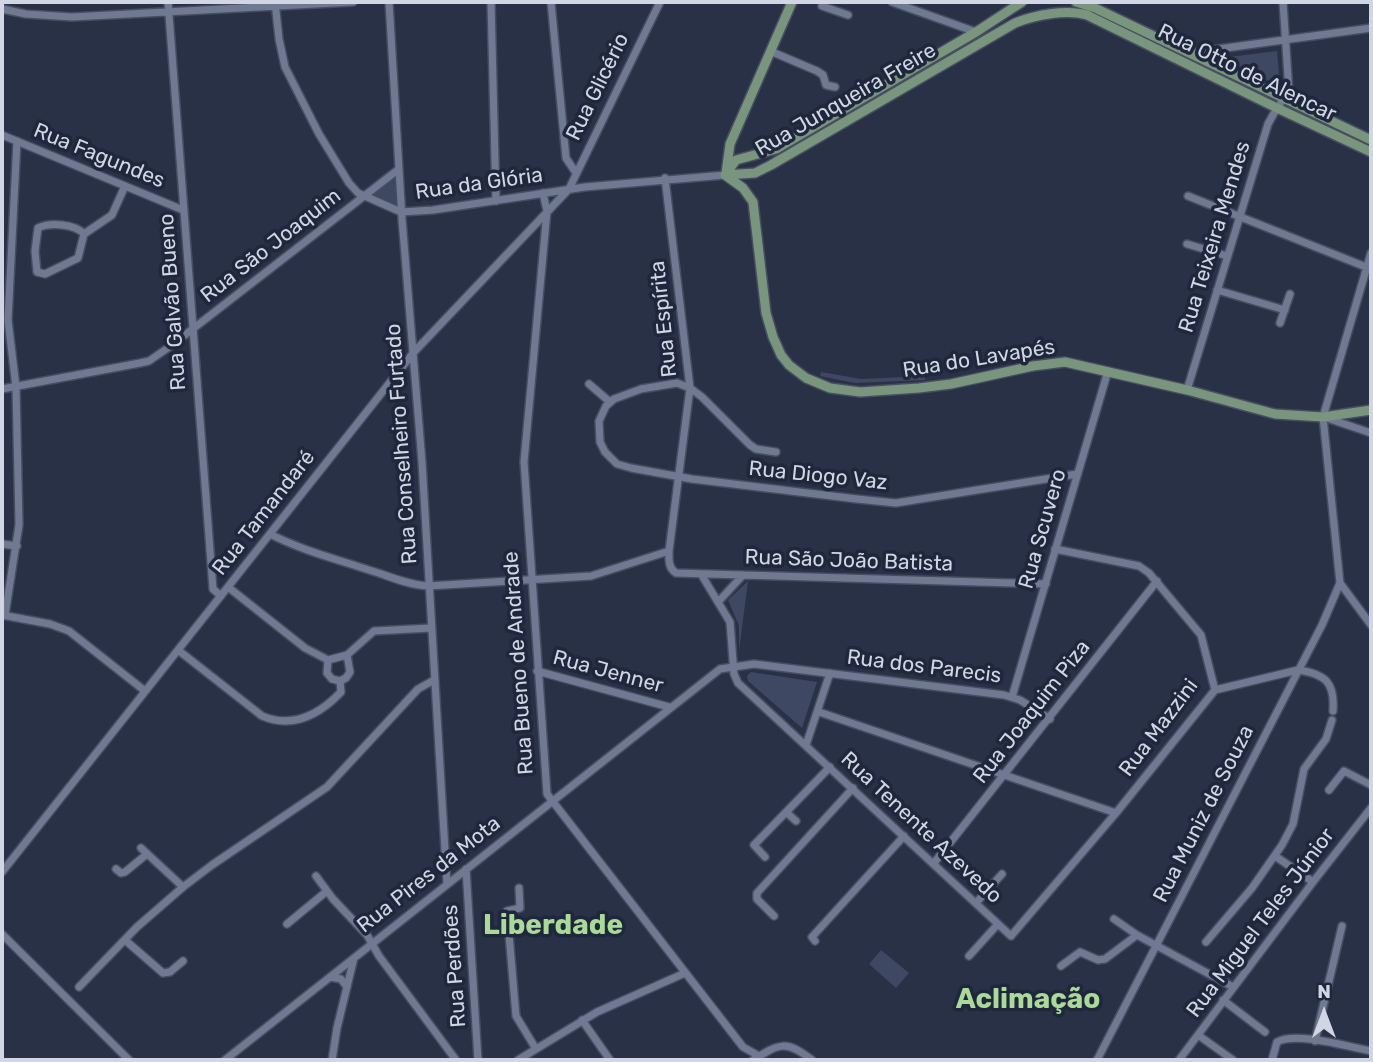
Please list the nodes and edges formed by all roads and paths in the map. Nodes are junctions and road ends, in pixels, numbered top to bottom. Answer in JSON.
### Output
{"nodes":[{"id":1,"x":168,"y":2,"type":"edge"},
{"id":2,"x":353,"y":2,"type":"edge"},
{"id":3,"x":389,"y":2,"type":"edge"},
{"id":4,"x":491,"y":2,"type":"edge"},
{"id":5,"x":551,"y":2,"type":"edge"},
{"id":6,"x":660,"y":2,"type":"edge"},
{"id":7,"x":792,"y":2,"type":"edge"},
{"id":8,"x":841,"y":2,"type":"edge"},
{"id":9,"x":892,"y":2,"type":"edge"},
{"id":10,"x":1025,"y":2,"type":"edge"},
{"id":11,"x":1076,"y":2,"type":"edge"},
{"id":12,"x":1283,"y":2,"type":"edge"},
{"id":13,"x":275,"y":4,"type":"edge"},
{"id":14,"x":822,"y":6,"type":"dead end"},
{"id":15,"x":1069,"y":7,"type":"edge"},
{"id":16,"x":2,"y":9,"type":"edge"},
{"id":17,"x":838,"y":11,"type":"junction"},
{"id":18,"x":169,"y":12,"type":"junction"},
{"id":19,"x":848,"y":15,"type":"dead end"},
{"id":20,"x":1026,"y":19,"type":"junction"},
{"id":21,"x":1371,"y":28,"type":"edge"},
{"id":22,"x":976,"y":32,"type":"junction"},
{"id":23,"x":1287,"y":39,"type":"junction"},
{"id":24,"x":770,"y":51,"type":"junction"},
{"id":25,"x":1189,"y":53,"type":"junction"},
{"id":26,"x":835,"y":87,"type":"dead end"},
{"id":27,"x":1286,"y":98,"type":"junction"},
{"id":28,"x":1277,"y":108,"type":"junction"},
{"id":29,"x":843,"y":110,"type":"junction"},
{"id":30,"x":849,"y":119,"type":"junction"},
{"id":31,"x":2,"y":135,"type":"edge"},
{"id":32,"x":1371,"y":140,"type":"edge"},
{"id":33,"x":17,"y":141,"type":"junction"},
{"id":34,"x":1371,"y":152,"type":"edge"},
{"id":35,"x":398,"y":169,"type":"junction"},
{"id":36,"x":576,"y":175,"type":"junction"},
{"id":37,"x":725,"y":175,"type":"junction"},
{"id":38,"x":665,"y":178,"type":"junction"},
{"id":39,"x":125,"y":186,"type":"junction"},
{"id":40,"x":584,"y":187,"type":"junction"},
{"id":41,"x":569,"y":189,"type":"junction"},
{"id":42,"x":543,"y":193,"type":"junction"},
{"id":43,"x":1188,"y":196,"type":"dead end"},
{"id":44,"x":364,"y":197,"type":"junction"},
{"id":45,"x":496,"y":201,"type":"junction"},
{"id":46,"x":183,"y":210,"type":"junction"},
{"id":47,"x":420,"y":211,"type":"junction"},
{"id":48,"x":547,"y":211,"type":"junction"},
{"id":49,"x":401,"y":212,"type":"junction"},
{"id":50,"x":1239,"y":216,"type":"junction"},
{"id":51,"x":402,"y":227,"type":"junction"},
{"id":52,"x":84,"y":234,"type":"junction"},
{"id":53,"x":1188,"y":244,"type":"dead end"},
{"id":54,"x":1371,"y":253,"type":"edge"},
{"id":55,"x":1227,"y":256,"type":"junction"},
{"id":56,"x":1369,"y":269,"type":"edge"},
{"id":57,"x":1217,"y":290,"type":"junction"},
{"id":58,"x":1290,"y":294,"type":"dead end"},
{"id":59,"x":1285,"y":310,"type":"junction"},
{"id":60,"x":1280,"y":323,"type":"dead end"},
{"id":61,"x":191,"y":330,"type":"junction"},
{"id":62,"x":414,"y":352,"type":"junction"},
{"id":63,"x":1108,"y":371,"type":"junction"},
{"id":64,"x":589,"y":384,"type":"dead end"},
{"id":65,"x":16,"y":387,"type":"junction"},
{"id":66,"x":690,"y":388,"type":"junction"},
{"id":67,"x":2,"y":389,"type":"edge"},
{"id":68,"x":1187,"y":390,"type":"junction"},
{"id":69,"x":610,"y":402,"type":"junction"},
{"id":70,"x":1371,"y":410,"type":"edge"},
{"id":71,"x":1323,"y":417,"type":"junction"},
{"id":72,"x":1371,"y":433,"type":"edge"},
{"id":73,"x":776,"y":452,"type":"dead end"},
{"id":74,"x":1077,"y":474,"type":"junction"},
{"id":75,"x":679,"y":477,"type":"junction"},
{"id":76,"x":270,"y":534,"type":"junction"},
{"id":77,"x":2,"y":544,"type":"edge"},
{"id":78,"x":17,"y":547,"type":"junction"},
{"id":79,"x":1055,"y":549,"type":"junction"},
{"id":80,"x":669,"y":551,"type":"junction"},
{"id":81,"x":701,"y":574,"type":"junction"},
{"id":82,"x":743,"y":575,"type":"junction"},
{"id":83,"x":530,"y":580,"type":"junction"},
{"id":84,"x":1157,"y":581,"type":"junction"},
{"id":85,"x":1340,"y":583,"type":"junction"},
{"id":86,"x":1045,"y":584,"type":"junction"},
{"id":87,"x":428,"y":586,"type":"junction"},
{"id":88,"x":228,"y":587,"type":"junction"},
{"id":89,"x":220,"y":596,"type":"junction"},
{"id":90,"x":719,"y":601,"type":"junction"},
{"id":91,"x":4,"y":615,"type":"edge"},
{"id":92,"x":1371,"y":625,"type":"edge"},
{"id":93,"x":431,"y":628,"type":"junction"},
{"id":94,"x":178,"y":650,"type":"junction"},
{"id":95,"x":347,"y":654,"type":"junction"},
{"id":96,"x":328,"y":660,"type":"junction"},
{"id":97,"x":733,"y":665,"type":"junction"},
{"id":98,"x":1298,"y":670,"type":"junction"},
{"id":99,"x":537,"y":671,"type":"junction"},
{"id":100,"x":830,"y":673,"type":"junction"},
{"id":101,"x":434,"y":680,"type":"junction"},
{"id":102,"x":340,"y":681,"type":"junction"},
{"id":103,"x":1215,"y":690,"type":"junction"},
{"id":104,"x":145,"y":691,"type":"junction"},
{"id":105,"x":1012,"y":697,"type":"junction"},
{"id":106,"x":654,"y":705,"type":"junction"},
{"id":107,"x":670,"y":707,"type":"junction"},
{"id":108,"x":1333,"y":711,"type":"dead end"},
{"id":109,"x":818,"y":712,"type":"junction"},
{"id":110,"x":656,"y":718,"type":"junction"},
{"id":111,"x":1050,"y":719,"type":"junction"},
{"id":112,"x":1332,"y":720,"type":"dead end"},
{"id":113,"x":806,"y":745,"type":"junction"},
{"id":114,"x":830,"y":767,"type":"junction"},
{"id":115,"x":1005,"y":774,"type":"junction"},
{"id":116,"x":1371,"y":785,"type":"edge"},
{"id":117,"x":853,"y":788,"type":"junction"},
{"id":118,"x":1329,"y":790,"type":"dead end"},
{"id":119,"x":552,"y":801,"type":"junction"},
{"id":120,"x":1371,"y":808,"type":"edge"},
{"id":121,"x":786,"y":812,"type":"junction"},
{"id":122,"x":1116,"y":813,"type":"junction"},
{"id":123,"x":796,"y":821,"type":"dead end"},
{"id":124,"x":904,"y":836,"type":"junction"},
{"id":125,"x":1275,"y":856,"type":"junction"},
{"id":126,"x":765,"y":857,"type":"dead end"},
{"id":127,"x":934,"y":863,"type":"junction"},
{"id":128,"x":116,"y":869,"type":"dead end"},
{"id":129,"x":466,"y":869,"type":"junction"},
{"id":130,"x":2,"y":872,"type":"edge"},
{"id":131,"x":1002,"y":874,"type":"dead end"},
{"id":132,"x":316,"y":876,"type":"dead end"},
{"id":133,"x":1313,"y":882,"type":"junction"},
{"id":134,"x":447,"y":884,"type":"junction"},
{"id":135,"x":183,"y":887,"type":"junction"},
{"id":136,"x":519,"y":888,"type":"dead end"},
{"id":137,"x":327,"y":891,"type":"junction"},
{"id":138,"x":976,"y":903,"type":"junction"},
{"id":139,"x":774,"y":916,"type":"dead end"},
{"id":140,"x":1114,"y":919,"type":"dead end"},
{"id":141,"x":287,"y":924,"type":"dead end"},
{"id":142,"x":998,"y":924,"type":"junction"},
{"id":143,"x":1342,"y":926,"type":"dead end"},
{"id":144,"x":2,"y":934,"type":"edge"},
{"id":145,"x":1137,"y":935,"type":"junction"},
{"id":146,"x":1013,"y":937,"type":"joint"},
{"id":147,"x":125,"y":940,"type":"junction"},
{"id":148,"x":816,"y":941,"type":"dead end"},
{"id":149,"x":1206,"y":942,"type":"dead end"},
{"id":150,"x":372,"y":943,"type":"junction"},
{"id":151,"x":1156,"y":945,"type":"junction"},
{"id":152,"x":969,"y":956,"type":"dead end"},
{"id":153,"x":354,"y":957,"type":"junction"},
{"id":154,"x":183,"y":961,"type":"dead end"},
{"id":155,"x":1060,"y":966,"type":"dead end"},
{"id":156,"x":685,"y":973,"type":"junction"},
{"id":157,"x":330,"y":976,"type":"junction"},
{"id":158,"x":79,"y":987,"type":"dead end"},
{"id":159,"x":347,"y":987,"type":"junction"},
{"id":160,"x":1233,"y":987,"type":"junction"},
{"id":161,"x":1223,"y":1000,"type":"junction"},
{"id":162,"x":582,"y":1020,"type":"junction"},
{"id":163,"x":1265,"y":1032,"type":"dead end"},
{"id":164,"x":1198,"y":1035,"type":"junction"},
{"id":165,"x":1315,"y":1041,"type":"junction"},
{"id":166,"x":536,"y":1049,"type":"junction"},
{"id":167,"x":1371,"y":1051,"type":"edge"},
{"id":168,"x":756,"y":1058,"type":"edge"},
{"id":169,"x":129,"y":1060,"type":"edge"},
{"id":170,"x":225,"y":1060,"type":"edge"},
{"id":171,"x":332,"y":1060,"type":"edge"},
{"id":172,"x":456,"y":1060,"type":"edge"},
{"id":173,"x":478,"y":1060,"type":"edge"},
{"id":174,"x":517,"y":1060,"type":"edge"},
{"id":175,"x":610,"y":1060,"type":"edge"},
{"id":176,"x":812,"y":1060,"type":"edge"},
{"id":177,"x":1097,"y":1060,"type":"edge"},
{"id":178,"x":1179,"y":1060,"type":"edge"},
{"id":179,"x":1233,"y":1060,"type":"edge"},
{"id":180,"x":1272,"y":1060,"type":"edge"}],
"edges":[{"from":1,"to":18,"type":"street","name":"Rua Galvão Bueno"},
{"from":2,"to":13,"type":"street"},
{"from":3,"to":35,"type":"street","name":"Rua Conselheiro Furtado"},
{"from":4,"to":45,"type":"street"},
{"from":5,"to":36,"type":"street"},
{"from":6,"to":36,"type":"street","name":"Rua Glicério"},
{"from":7,"to":24,"type":"main road"},
{"from":8,"to":17,"type":"street"},
{"from":9,"to":22,"type":"street"},
{"from":10,"to":20,"type":"main road"},
{"from":10,"to":22,"type":"main road","name":"Rua Junqueira Freire"},
{"from":11,"to":25,"type":"main road","name":"Rua Otto de Alencar"},
{"from":12,"to":23,"type":"street"},
{"from":13,"to":18,"type":"street"},
{"from":13,"to":44,"type":"street","name":"Rua da Glória"},
{"from":14,"to":17,"type":"street"},
{"from":15,"to":20,"type":"main road","name":"Rua Junqueira Freire"},
{"from":15,"to":28,"type":"main road","name":"Rua Otto de Alencar"},
{"from":16,"to":18,"type":"street"},
{"from":17,"to":19,"type":"street"},
{"from":18,"to":46,"type":"street","name":"Rua Galvão Bueno"},
{"from":20,"to":30,"type":"main road","name":"Rua Junqueira Freire"},
{"from":21,"to":23,"type":"street"},
{"from":22,"to":29,"type":"main road","name":"Rua Junqueira Freire"},
{"from":23,"to":25,"type":"street"},
{"from":23,"to":27,"type":"street"},
{"from":24,"to":26,"type":"street"},
{"from":24,"to":37,"type":"main road"},
{"from":25,"to":27,"type":"main road","name":"Rua Otto de Alencar"},
{"from":27,"to":28,"type":"street","name":"Rua Teixeira Mendes"},
{"from":27,"to":32,"type":"main road","name":"Rua Otto de Alencar"},
{"from":28,"to":34,"type":"main road","name":"Rua Otto de Alencar"},
{"from":28,"to":50,"type":"street","name":"Rua Teixeira Mendes"},
{"from":29,"to":30,"type":"main road"},
{"from":29,"to":37,"type":"main road","name":"Rua Junqueira Freire"},
{"from":30,"to":37,"type":"main road","name":"Rua Junqueira Freire"},
{"from":31,"to":33,"type":"street","name":"Rua Fagundes"},
{"from":33,"to":39,"type":"street","name":"Rua Fagundes"},
{"from":33,"to":65,"type":"street"},
{"from":35,"to":44,"type":"street","name":"Rua São Joaquim"},
{"from":35,"to":49,"type":"street","name":"Rua Conselheiro Furtado"},
{"from":36,"to":40,"type":"street"},
{"from":36,"to":41,"type":"street","name":"Rua Glicério"},
{"from":37,"to":38,"type":"street"},
{"from":37,"to":63,"type":"main road","name":"Rua do Lavapés"},
{"from":38,"to":40,"type":"street"},
{"from":38,"to":66,"type":"street","name":"Rua Espírita"},
{"from":39,"to":46,"type":"street","name":"Rua Fagundes"},
{"from":39,"to":52,"type":"street"},
{"from":40,"to":41,"type":"street"},
{"from":41,"to":42,"type":"street","name":"Rua da Glória"},
{"from":41,"to":48,"type":"street","name":"Rua Tamandaré"},
{"from":42,"to":45,"type":"street","name":"Rua da Glória"},
{"from":42,"to":48,"type":"street","name":"Rua Bueno de Andrade"},
{"from":43,"to":50,"type":"street"},
{"from":44,"to":49,"type":"street","name":"Rua da Glória"},
{"from":44,"to":61,"type":"street","name":"Rua São Joaquim"},
{"from":45,"to":47,"type":"street","name":"Rua da Glória"},
{"from":46,"to":61,"type":"street","name":"Rua Galvão Bueno"},
{"from":47,"to":49,"type":"street","name":"Rua da Glória"},
{"from":47,"to":51,"type":"street"},
{"from":48,"to":62,"type":"street","name":"Rua Tamandaré"},
{"from":48,"to":83,"type":"street","name":"Rua Bueno de Andrade"},
{"from":49,"to":51,"type":"street","name":"Rua Conselheiro Furtado"},
{"from":50,"to":55,"type":"street","name":"Rua Teixeira Mendes"},
{"from":50,"to":56,"type":"street"},
{"from":51,"to":62,"type":"street","name":"Rua Conselheiro Furtado"},
{"from":52,"to":52,"type":"street"},
{"from":53,"to":55,"type":"street"},
{"from":54,"to":56,"type":"street"},
{"from":55,"to":57,"type":"street","name":"Rua Teixeira Mendes"},
{"from":56,"to":71,"type":"street"},
{"from":57,"to":59,"type":"street"},
{"from":57,"to":68,"type":"street","name":"Rua Teixeira Mendes"},
{"from":58,"to":59,"type":"street"},
{"from":59,"to":60,"type":"street"},
{"from":61,"to":65,"type":"street","name":"Rua São Joaquim"},
{"from":61,"to":89,"type":"street","name":"Rua Galvão Bueno"},
{"from":62,"to":76,"type":"street","name":"Rua Tamandaré"},
{"from":62,"to":87,"type":"street","name":"Rua Conselheiro Furtado"},
{"from":63,"to":68,"type":"main road","name":"Rua do Lavapés"},
{"from":63,"to":74,"type":"street","name":"Rua Scuvero"},
{"from":64,"to":69,"type":"street"},
{"from":65,"to":67,"type":"street","name":"Rua São Joaquim"},
{"from":65,"to":78,"type":"street"},
{"from":66,"to":69,"type":"street"},
{"from":66,"to":73,"type":"street","name":"Rua Espírita"},
{"from":66,"to":75,"type":"street"},
{"from":68,"to":71,"type":"main road","name":"Rua do Lavapés"},
{"from":69,"to":75,"type":"street","name":"Rua Diogo Vaz"},
{"from":70,"to":71,"type":"main road","name":"Rua do Lavapés"},
{"from":71,"to":72,"type":"street"},
{"from":71,"to":85,"type":"street"},
{"from":74,"to":75,"type":"street","name":"Rua Diogo Vaz"},
{"from":74,"to":79,"type":"street","name":"Rua Scuvero"},
{"from":75,"to":80,"type":"street"},
{"from":76,"to":87,"type":"street"},
{"from":76,"to":88,"type":"street","name":"Rua Tamandaré"},
{"from":77,"to":78,"type":"street"},
{"from":78,"to":91,"type":"street"},
{"from":79,"to":84,"type":"street","name":"Rua Mazzini"},
{"from":79,"to":86,"type":"street","name":"Rua Scuvero"},
{"from":80,"to":81,"type":"street","name":"Rua São João Batista"},
{"from":80,"to":83,"type":"street"},
{"from":81,"to":82,"type":"street","name":"Rua São João Batista"},
{"from":81,"to":90,"type":"street"},
{"from":82,"to":86,"type":"street","name":"Rua São João Batista"},
{"from":82,"to":90,"type":"street"},
{"from":83,"to":87,"type":"street"},
{"from":83,"to":99,"type":"street","name":"Rua Bueno de Andrade"},
{"from":84,"to":103,"type":"street","name":"Rua Mazzini"},
{"from":84,"to":111,"type":"street","name":"Rua Joaquim Piza"},
{"from":85,"to":92,"type":"street"},
{"from":85,"to":98,"type":"street","name":"Rua Muniz de Souza"},
{"from":86,"to":105,"type":"street","name":"Rua Scuvero"},
{"from":87,"to":93,"type":"street","name":"Rua Conselheiro Furtado"},
{"from":88,"to":89,"type":"street","name":"Rua Tamandaré"},
{"from":88,"to":96,"type":"street"},
{"from":89,"to":94,"type":"street","name":"Rua Tamandaré"},
{"from":90,"to":97,"type":"street"},
{"from":91,"to":104,"type":"street"},
{"from":93,"to":95,"type":"street"},
{"from":93,"to":101,"type":"street","name":"Rua Conselheiro Furtado"},
{"from":94,"to":102,"type":"street"},
{"from":94,"to":104,"type":"street","name":"Rua Tamandaré"},
{"from":95,"to":96,"type":"street"},
{"from":95,"to":102,"type":"street"},
{"from":96,"to":102,"type":"street"},
{"from":97,"to":100,"type":"street","name":"Rua dos Parecis"},
{"from":97,"to":107,"type":"street","name":"Rua Pires da Mota"},
{"from":97,"to":113,"type":"street","name":"Rua Tenente Azevedo"},
{"from":98,"to":103,"type":"street"},
{"from":98,"to":108,"type":"street"},
{"from":98,"to":151,"type":"street","name":"Rua Muniz de Souza"},
{"from":99,"to":106,"type":"street","name":"Rua Jenner"},
{"from":99,"to":119,"type":"street","name":"Rua Bueno de Andrade"},
{"from":100,"to":105,"type":"street","name":"Rua dos Parecis"},
{"from":100,"to":109,"type":"street"},
{"from":101,"to":134,"type":"street","name":"Rua Conselheiro Furtado"},
{"from":101,"to":135,"type":"street"},
{"from":103,"to":122,"type":"street","name":"Rua Mazzini"},
{"from":104,"to":130,"type":"street","name":"Rua Tamandaré"},
{"from":105,"to":111,"type":"street","name":"Rua dos Parecis"},
{"from":106,"to":107,"type":"street","name":"Rua Jenner"},
{"from":106,"to":110,"type":"street"},
{"from":107,"to":110,"type":"street","name":"Rua Pires da Mota"},
{"from":109,"to":113,"type":"street"},
{"from":109,"to":115,"type":"street"},
{"from":110,"to":119,"type":"street","name":"Rua Pires da Mota"},
{"from":111,"to":115,"type":"street","name":"Rua Joaquim Piza"},
{"from":112,"to":125,"type":"street"},
{"from":113,"to":114,"type":"street","name":"Rua Tenente Azevedo"},
{"from":114,"to":117,"type":"street","name":"Rua Tenente Azevedo"},
{"from":114,"to":121,"type":"street"},
{"from":115,"to":122,"type":"street"},
{"from":115,"to":127,"type":"street","name":"Rua Joaquim Piza"},
{"from":116,"to":118,"type":"street"},
{"from":117,"to":124,"type":"street","name":"Rua Tenente Azevedo"},
{"from":117,"to":139,"type":"street"},
{"from":119,"to":129,"type":"street","name":"Rua Pires da Mota"},
{"from":119,"to":156,"type":"street","name":"Rua Bueno de Andrade"},
{"from":120,"to":133,"type":"street","name":"Rua Miguel Teles Júnior"},
{"from":121,"to":123,"type":"street"},
{"from":121,"to":126,"type":"street"},
{"from":122,"to":146,"type":"street","name":"Rua Mazzini"},
{"from":124,"to":127,"type":"street","name":"Rua Tenente Azevedo"},
{"from":124,"to":148,"type":"street"},
{"from":125,"to":133,"type":"street"},
{"from":125,"to":149,"type":"street"},
{"from":127,"to":138,"type":"street","name":"Rua Tenente Azevedo"},
{"from":128,"to":135,"type":"street"},
{"from":129,"to":134,"type":"street","name":"Rua Pires da Mota"},
{"from":129,"to":173,"type":"street","name":"Rua Perdões"},
{"from":131,"to":138,"type":"street"},
{"from":132,"to":137,"type":"street"},
{"from":133,"to":160,"type":"street","name":"Rua Miguel Teles Júnior"},
{"from":134,"to":150,"type":"street","name":"Rua Pires da Mota"},
{"from":135,"to":147,"type":"street"},
{"from":136,"to":166,"type":"street"},
{"from":137,"to":141,"type":"street"},
{"from":137,"to":150,"type":"street"},
{"from":138,"to":142,"type":"street","name":"Rua Tenente Azevedo"},
{"from":140,"to":145,"type":"street"},
{"from":142,"to":146,"type":"street","name":"Rua Tenente Azevedo"},
{"from":142,"to":152,"type":"street"},
{"from":143,"to":165,"type":"street"},
{"from":144,"to":169,"type":"street"},
{"from":145,"to":151,"type":"street"},
{"from":145,"to":155,"type":"street"},
{"from":147,"to":154,"type":"street"},
{"from":147,"to":158,"type":"street"},
{"from":150,"to":153,"type":"street","name":"Rua Pires da Mota"},
{"from":150,"to":172,"type":"street"},
{"from":151,"to":160,"type":"street"},
{"from":151,"to":177,"type":"street","name":"Rua Muniz de Souza"},
{"from":153,"to":157,"type":"street","name":"Rua Pires da Mota"},
{"from":153,"to":159,"type":"street"},
{"from":156,"to":162,"type":"street"},
{"from":156,"to":168,"type":"street","name":"Rua Bueno de Andrade"},
{"from":157,"to":159,"type":"street"},
{"from":157,"to":170,"type":"street","name":"Rua Pires da Mota"},
{"from":159,"to":171,"type":"street"},
{"from":160,"to":161,"type":"street","name":"Rua Miguel Teles Júnior"},
{"from":161,"to":163,"type":"street"},
{"from":161,"to":164,"type":"street","name":"Rua Miguel Teles Júnior"},
{"from":162,"to":166,"type":"street"},
{"from":162,"to":175,"type":"street"},
{"from":164,"to":178,"type":"street","name":"Rua Miguel Teles Júnior"},
{"from":164,"to":179,"type":"street"},
{"from":165,"to":167,"type":"street"},
{"from":165,"to":180,"type":"street"},
{"from":166,"to":174,"type":"street"},
{"from":168,"to":176,"type":"street"}]}
